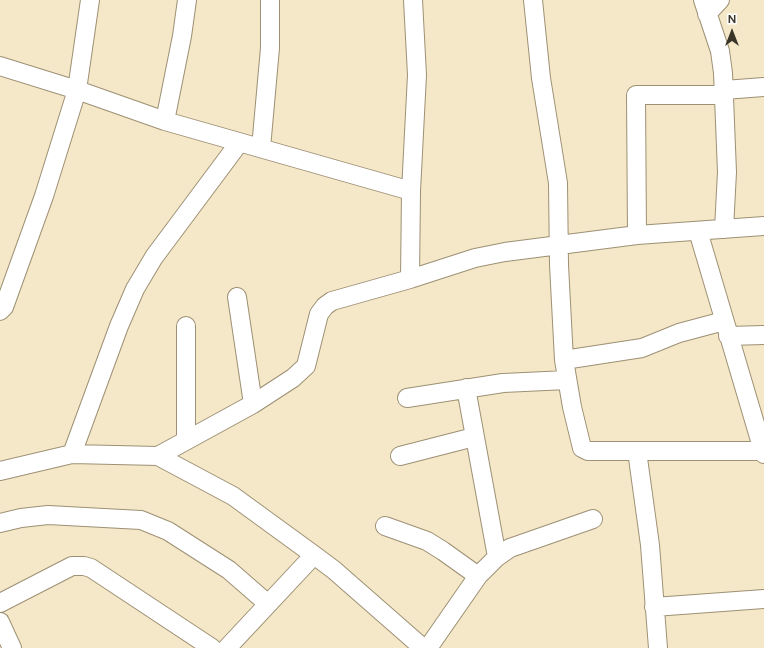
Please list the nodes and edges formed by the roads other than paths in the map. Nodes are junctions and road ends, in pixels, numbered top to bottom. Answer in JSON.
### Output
{"nodes":[{"id":1,"x":90,"y":0,"type":"edge"},
{"id":2,"x":187,"y":0,"type":"edge"},
{"id":3,"x":270,"y":0,"type":"edge"},
{"id":4,"x":413,"y":0,"type":"edge"},
{"id":5,"x":533,"y":0,"type":"edge"},
{"id":6,"x":720,"y":0,"type":"edge"},
{"id":7,"x":705,"y":7,"type":"edge"},
{"id":8,"x":0,"y":66,"type":"edge"},
{"id":9,"x":764,"y":87,"type":"edge"},
{"id":10,"x":77,"y":90,"type":"junction"},
{"id":11,"x":724,"y":93,"type":"junction"},
{"id":12,"x":165,"y":121,"type":"junction"},
{"id":13,"x":239,"y":143,"type":"junction"},
{"id":14,"x":261,"y":148,"type":"junction"},
{"id":15,"x":411,"y":191,"type":"junction"},
{"id":16,"x":764,"y":226,"type":"edge"},
{"id":17,"x":724,"y":229,"type":"junction"},
{"id":18,"x":698,"y":231,"type":"junction"},
{"id":19,"x":637,"y":235,"type":"junction"},
{"id":20,"x":560,"y":244,"type":"junction"},
{"id":21,"x":410,"y":279,"type":"junction"},
{"id":22,"x":237,"y":297,"type":"dead end"},
{"id":23,"x":0,"y":311,"type":"edge"},
{"id":24,"x":186,"y":326,"type":"dead end"},
{"id":25,"x":726,"y":328,"type":"junction"},
{"id":26,"x":764,"y":335,"type":"edge"},
{"id":27,"x":564,"y":360,"type":"junction"},
{"id":28,"x":567,"y":380,"type":"junction"},
{"id":29,"x":466,"y":388,"type":"junction"},
{"id":30,"x":407,"y":398,"type":"dead end"},
{"id":31,"x":252,"y":404,"type":"junction"},
{"id":32,"x":474,"y":437,"type":"junction"},
{"id":33,"x":186,"y":440,"type":"junction"},
{"id":34,"x":637,"y":451,"type":"junction"},
{"id":35,"x":763,"y":453,"type":"edge"},
{"id":36,"x":72,"y":454,"type":"junction"},
{"id":37,"x":158,"y":456,"type":"junction"},
{"id":38,"x":400,"y":456,"type":"dead end"},
{"id":39,"x":0,"y":471,"type":"edge"},
{"id":40,"x":593,"y":519,"type":"dead end"},
{"id":41,"x":0,"y":523,"type":"edge"},
{"id":42,"x":385,"y":526,"type":"dead end"},
{"id":43,"x":314,"y":555,"type":"junction"},
{"id":44,"x":496,"y":556,"type":"junction"},
{"id":45,"x":478,"y":576,"type":"junction"},
{"id":46,"x":764,"y":599,"type":"edge"},
{"id":47,"x":0,"y":603,"type":"edge"},
{"id":48,"x":268,"y":604,"type":"junction"},
{"id":49,"x":654,"y":607,"type":"junction"},
{"id":50,"x":0,"y":622,"type":"edge"},
{"id":51,"x":12,"y":648,"type":"edge"},
{"id":52,"x":212,"y":648,"type":"edge"},
{"id":53,"x":227,"y":648,"type":"edge"},
{"id":54,"x":423,"y":648,"type":"edge"},
{"id":55,"x":428,"y":648,"type":"edge"},
{"id":56,"x":658,"y":648,"type":"edge"}],
"edges":[{"from":1,"to":10,"type":"street"},
{"from":2,"to":12,"type":"street"},
{"from":3,"to":14,"type":"street"},
{"from":4,"to":15,"type":"street"},
{"from":5,"to":20,"type":"street"},
{"from":6,"to":7,"type":"street"},
{"from":7,"to":11,"type":"street"},
{"from":8,"to":10,"type":"street"},
{"from":9,"to":11,"type":"street"},
{"from":10,"to":12,"type":"street"},
{"from":10,"to":23,"type":"street"},
{"from":11,"to":17,"type":"street"},
{"from":11,"to":19,"type":"street"},
{"from":12,"to":13,"type":"street"},
{"from":13,"to":14,"type":"street"},
{"from":13,"to":36,"type":"street"},
{"from":14,"to":15,"type":"street"},
{"from":15,"to":21,"type":"street"},
{"from":16,"to":17,"type":"street"},
{"from":17,"to":18,"type":"street"},
{"from":18,"to":19,"type":"street"},
{"from":18,"to":25,"type":"street"},
{"from":19,"to":20,"type":"street"},
{"from":20,"to":21,"type":"street"},
{"from":20,"to":27,"type":"street"},
{"from":21,"to":31,"type":"street"},
{"from":22,"to":31,"type":"street"},
{"from":24,"to":33,"type":"street"},
{"from":25,"to":26,"type":"street"},
{"from":25,"to":27,"type":"street"},
{"from":25,"to":35,"type":"street"},
{"from":27,"to":28,"type":"street"},
{"from":28,"to":29,"type":"street"},
{"from":28,"to":34,"type":"street"},
{"from":29,"to":30,"type":"street"},
{"from":29,"to":32,"type":"street"},
{"from":31,"to":33,"type":"street"},
{"from":32,"to":38,"type":"street"},
{"from":32,"to":44,"type":"street"},
{"from":33,"to":37,"type":"street"},
{"from":34,"to":35,"type":"street"},
{"from":34,"to":49,"type":"street"},
{"from":36,"to":37,"type":"street"},
{"from":36,"to":39,"type":"street"},
{"from":37,"to":43,"type":"street"},
{"from":40,"to":44,"type":"street"},
{"from":41,"to":48,"type":"street"},
{"from":42,"to":45,"type":"street"},
{"from":43,"to":48,"type":"street"},
{"from":43,"to":54,"type":"street"},
{"from":44,"to":45,"type":"street"},
{"from":45,"to":55,"type":"street"},
{"from":46,"to":49,"type":"street"},
{"from":47,"to":52,"type":"street"},
{"from":48,"to":53,"type":"street"},
{"from":49,"to":56,"type":"street"},
{"from":50,"to":51,"type":"street"}]}
